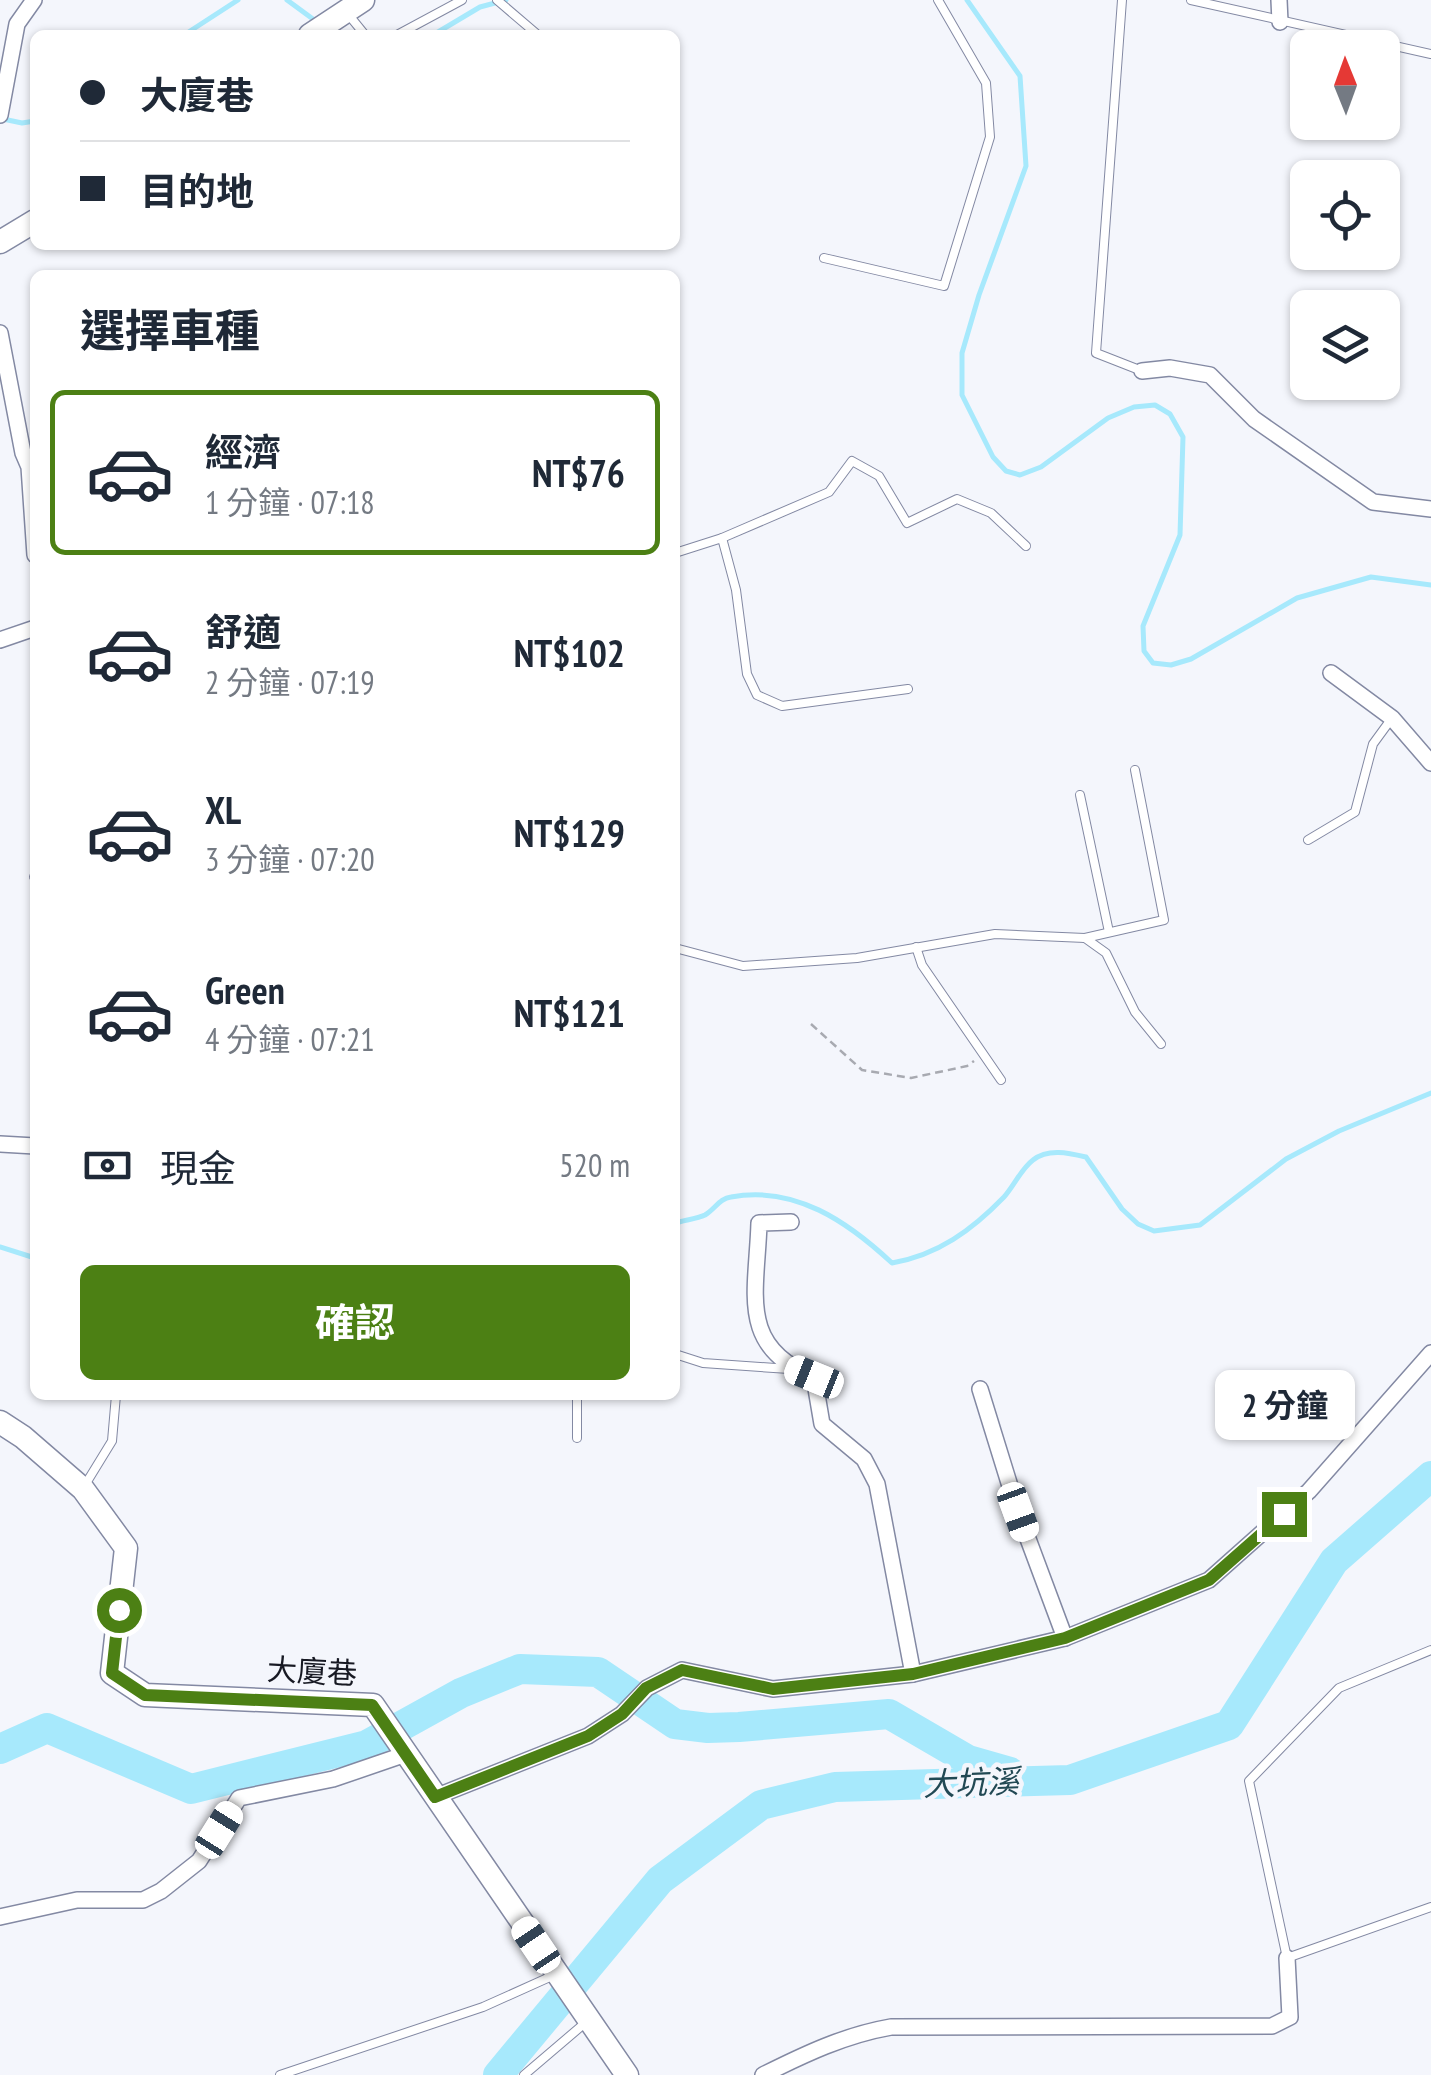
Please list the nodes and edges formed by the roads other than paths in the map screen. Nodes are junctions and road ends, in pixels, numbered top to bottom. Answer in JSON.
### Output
{"nodes":[{"id":1,"x":34,"y":0,"type":"edge"},
{"id":2,"x":462,"y":0,"type":"edge"},
{"id":3,"x":497,"y":0,"type":"edge"},
{"id":4,"x":938,"y":0,"type":"edge"},
{"id":5,"x":1122,"y":0,"type":"edge"},
{"id":6,"x":1192,"y":0,"type":"edge"},
{"id":7,"x":1279,"y":0,"type":"edge"},
{"id":8,"x":349,"y":9,"type":"edge"},
{"id":9,"x":1280,"y":22,"type":"junction"},
{"id":10,"x":317,"y":30,"type":"edge"},
{"id":11,"x":406,"y":30,"type":"edge"},
{"id":12,"x":532,"y":30,"type":"edge"},
{"id":13,"x":1431,"y":54,"type":"edge"},
{"id":14,"x":0,"y":115,"type":"edge"},
{"id":15,"x":30,"y":223,"type":"edge"},
{"id":16,"x":0,"y":242,"type":"edge"},
{"id":17,"x":824,"y":258,"type":"dead end"},
{"id":18,"x":0,"y":333,"type":"edge"},
{"id":19,"x":1142,"y":371,"type":"joint"},
{"id":20,"x":30,"y":464,"type":"edge"},
{"id":21,"x":1431,"y":509,"type":"edge"},
{"id":22,"x":722,"y":538,"type":"junction"},
{"id":23,"x":1026,"y":546,"type":"dead end"},
{"id":24,"x":680,"y":551,"type":"edge"},
{"id":25,"x":30,"y":630,"type":"edge"},
{"id":26,"x":0,"y":640,"type":"edge"},
{"id":27,"x":1331,"y":673,"type":"dead end"},
{"id":28,"x":908,"y":689,"type":"dead end"},
{"id":29,"x":1392,"y":718,"type":"junction"},
{"id":30,"x":1431,"y":763,"type":"edge"},
{"id":31,"x":1135,"y":770,"type":"dead end"},
{"id":32,"x":1080,"y":795,"type":"dead end"},
{"id":33,"x":1308,"y":840,"type":"dead end"},
{"id":34,"x":1109,"y":932,"type":"junction"},
{"id":35,"x":1086,"y":938,"type":"junction"},
{"id":36,"x":916,"y":947,"type":"junction"},
{"id":37,"x":680,"y":949,"type":"edge"},
{"id":38,"x":1161,"y":1044,"type":"dead end"},
{"id":39,"x":1001,"y":1080,"type":"dead end"},
{"id":40,"x":0,"y":1144,"type":"edge"},
{"id":41,"x":30,"y":1146,"type":"edge"},
{"id":42,"x":791,"y":1222,"type":"dead end"},
{"id":43,"x":1431,"y":1353,"type":"edge"},
{"id":44,"x":680,"y":1356,"type":"edge"},
{"id":45,"x":795,"y":1369,"type":"junction"},
{"id":46,"x":980,"y":1389,"type":"dead end"},
{"id":47,"x":116,"y":1400,"type":"edge"},
{"id":48,"x":577,"y":1400,"type":"edge"},
{"id":49,"x":0,"y":1422,"type":"edge"},
{"id":50,"x":577,"y":1438,"type":"dead end"},
{"id":51,"x":82,"y":1489,"type":"junction"},
{"id":52,"x":1065,"y":1638,"type":"junction"},
{"id":53,"x":1431,"y":1650,"type":"edge"},
{"id":54,"x":913,"y":1674,"type":"junction"},
{"id":55,"x":405,"y":1753,"type":"junction"},
{"id":56,"x":435,"y":1797,"type":"junction"},
{"id":57,"x":1431,"y":1906,"type":"edge"},
{"id":58,"x":0,"y":1917,"type":"edge"},
{"id":59,"x":1288,"y":1958,"type":"junction"},
{"id":60,"x":558,"y":1978,"type":"junction"},
{"id":61,"x":586,"y":2017,"type":"junction"},
{"id":62,"x":280,"y":2075,"type":"edge"},
{"id":63,"x":524,"y":2075,"type":"edge"},
{"id":64,"x":627,"y":2075,"type":"edge"},
{"id":65,"x":763,"y":2075,"type":"edge"}],
"edges":[{"from":1,"to":14,"type":"street"},
{"from":2,"to":11,"type":"lane"},
{"from":3,"to":12,"type":"lane"},
{"from":4,"to":17,"type":"lane"},
{"from":5,"to":19,"type":"lane"},
{"from":6,"to":9,"type":"lane"},
{"from":7,"to":9,"type":"street"},
{"from":8,"to":10,"type":"street"},
{"from":9,"to":13,"type":"lane"},
{"from":15,"to":16,"type":"street"},
{"from":18,"to":20,"type":"street"},
{"from":19,"to":21,"type":"street"},
{"from":22,"to":23,"type":"lane"},
{"from":22,"to":24,"type":"lane"},
{"from":22,"to":28,"type":"lane"},
{"from":25,"to":26,"type":"street"},
{"from":27,"to":29,"type":"street"},
{"from":29,"to":30,"type":"street"},
{"from":29,"to":33,"type":"lane"},
{"from":31,"to":34,"type":"lane"},
{"from":32,"to":34,"type":"lane"},
{"from":34,"to":35,"type":"lane"},
{"from":35,"to":36,"type":"lane"},
{"from":35,"to":38,"type":"lane"},
{"from":36,"to":37,"type":"lane"},
{"from":36,"to":39,"type":"lane"},
{"from":40,"to":41,"type":"street"},
{"from":42,"to":45,"type":"street"},
{"from":43,"to":52,"type":"street"},
{"from":44,"to":45,"type":"lane"},
{"from":45,"to":54,"type":"street"},
{"from":46,"to":52,"type":"street"},
{"from":47,"to":51,"type":"lane"},
{"from":48,"to":50,"type":"lane"},
{"from":49,"to":51,"type":"street","name":"大廈巷"},
{"from":51,"to":55,"type":"street","name":"大廈巷"},
{"from":52,"to":54,"type":"street"},
{"from":53,"to":59,"type":"lane"},
{"from":54,"to":56,"type":"street"},
{"from":55,"to":56,"type":"street","name":"大廈巷"},
{"from":55,"to":58,"type":"street"},
{"from":56,"to":60,"type":"street","name":"大廈巷"},
{"from":57,"to":59,"type":"lane"},
{"from":59,"to":65,"type":"street"},
{"from":60,"to":61,"type":"street","name":"大廈巷"},
{"from":60,"to":62,"type":"lane"},
{"from":61,"to":63,"type":"lane"},
{"from":61,"to":64,"type":"street","name":"大廈巷"}]}
